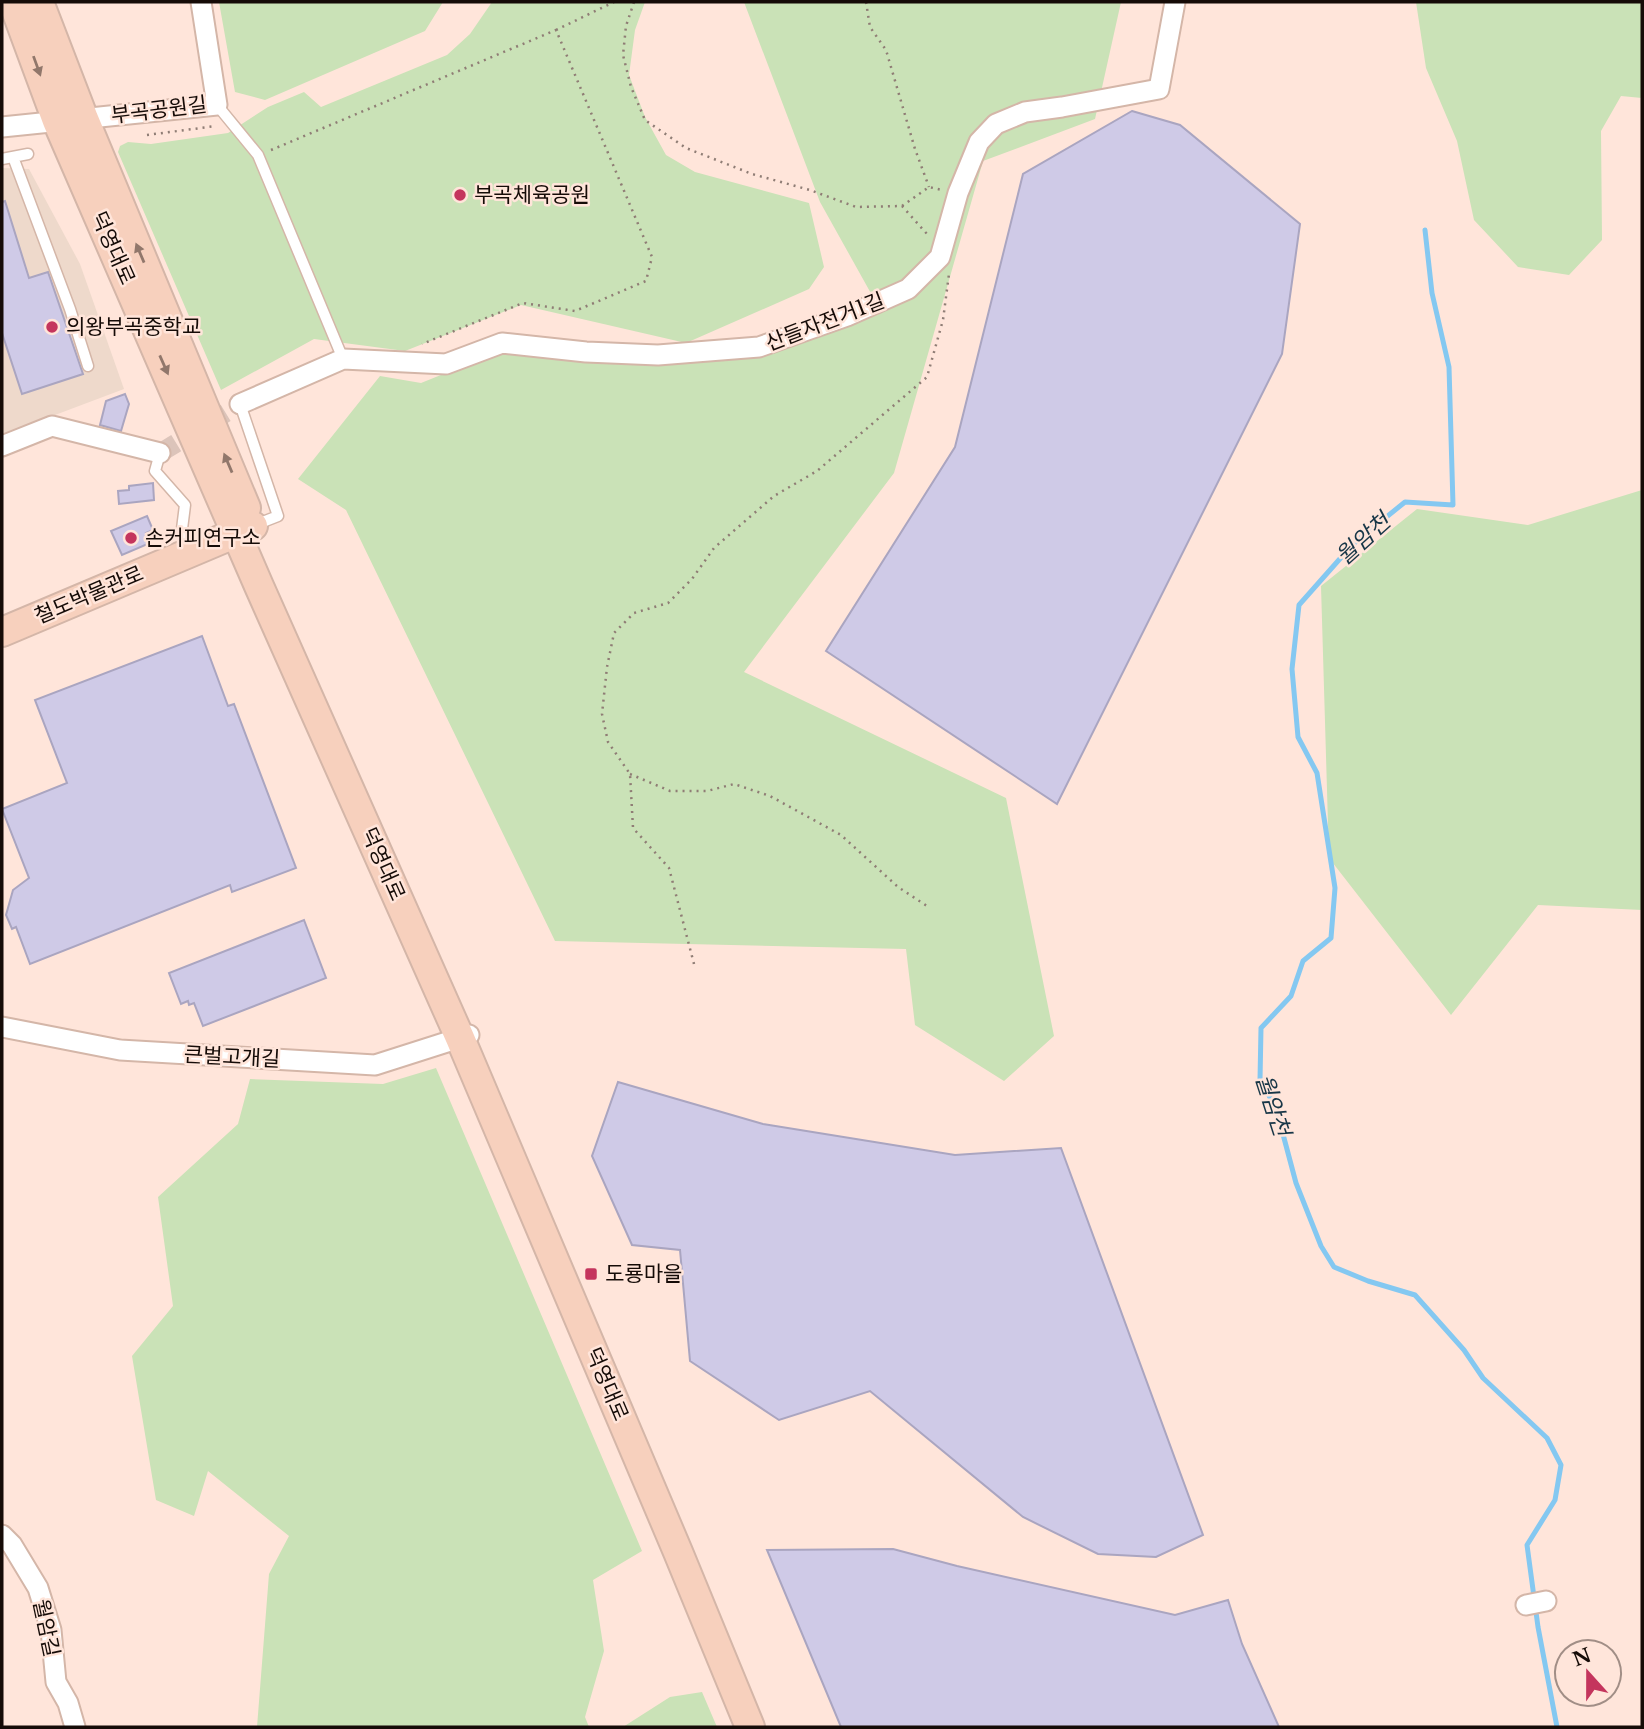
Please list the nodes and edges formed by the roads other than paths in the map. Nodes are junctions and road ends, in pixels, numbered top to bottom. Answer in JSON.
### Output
{"nodes":[{"id":1,"x":13,"y":2,"type":"edge"},
{"id":2,"x":39,"y":2,"type":"edge"},
{"id":3,"x":201,"y":2,"type":"edge"},
{"id":4,"x":1175,"y":2,"type":"edge"},
{"id":5,"x":223,"y":112,"type":"junction"},
{"id":6,"x":71,"y":120,"type":"junction"},
{"id":7,"x":2,"y":127,"type":"edge"},
{"id":8,"x":28,"y":154,"type":"dead end"},
{"id":9,"x":7,"y":158,"type":"edge"},
{"id":10,"x":343,"y":359,"type":"junction"},
{"id":11,"x":88,"y":366,"type":"dead end"},
{"id":12,"x":240,"y":404,"type":"joint"},
{"id":13,"x":2,"y":446,"type":"edge"},
{"id":14,"x":160,"y":453,"type":"joint"},
{"id":15,"x":245,"y":530,"type":"junction"},
{"id":16,"x":193,"y":552,"type":"junction"},
{"id":17,"x":2,"y":632,"type":"edge"},
{"id":18,"x":2,"y":1027,"type":"edge"},
{"id":19,"x":467,"y":1036,"type":"junction"},
{"id":20,"x":2,"y":1535,"type":"edge"},
{"id":21,"x":1546,"y":1601,"type":"dead end"},
{"id":22,"x":1526,"y":1605,"type":"dead end"},
{"id":23,"x":75,"y":1727,"type":"edge"},
{"id":24,"x":750,"y":1727,"type":"edge"},
{"id":25,"x":768,"y":1727,"type":"edge"}],
"edges":[{"from":1,"to":6,"type":"street","name":"덕영대로","one_way":true},
{"from":2,"to":6,"type":"street","name":"덕영대로"},
{"from":3,"to":5,"type":"street","name":"부곡공원길"},
{"from":4,"to":10,"type":"street","name":"산들자전거1길"},
{"from":5,"to":6,"type":"street","name":"부곡공원길"},
{"from":5,"to":10,"type":"lane"},
{"from":6,"to":7,"type":"street","name":"부곡공원길"},
{"from":6,"to":15,"type":"street","name":"덕영대로"},
{"from":8,"to":9,"type":"lane"},
{"from":9,"to":11,"type":"lane"},
{"from":10,"to":12,"type":"street"},
{"from":12,"to":15,"type":"lane"},
{"from":13,"to":14,"type":"street"},
{"from":14,"to":16,"type":"lane"},
{"from":15,"to":16,"type":"street","name":"철도박물관로"},
{"from":15,"to":19,"type":"street","name":"덕영대로"},
{"from":16,"to":17,"type":"street","name":"철도박물관로"},
{"from":18,"to":19,"type":"street","name":"큰벌고개길"},
{"from":19,"to":24,"type":"street","name":"덕영대로"},
{"from":19,"to":25,"type":"street","name":"덕영대로"},
{"from":20,"to":23,"type":"street","name":"월암길"},
{"from":21,"to":22,"type":"street"}]}
